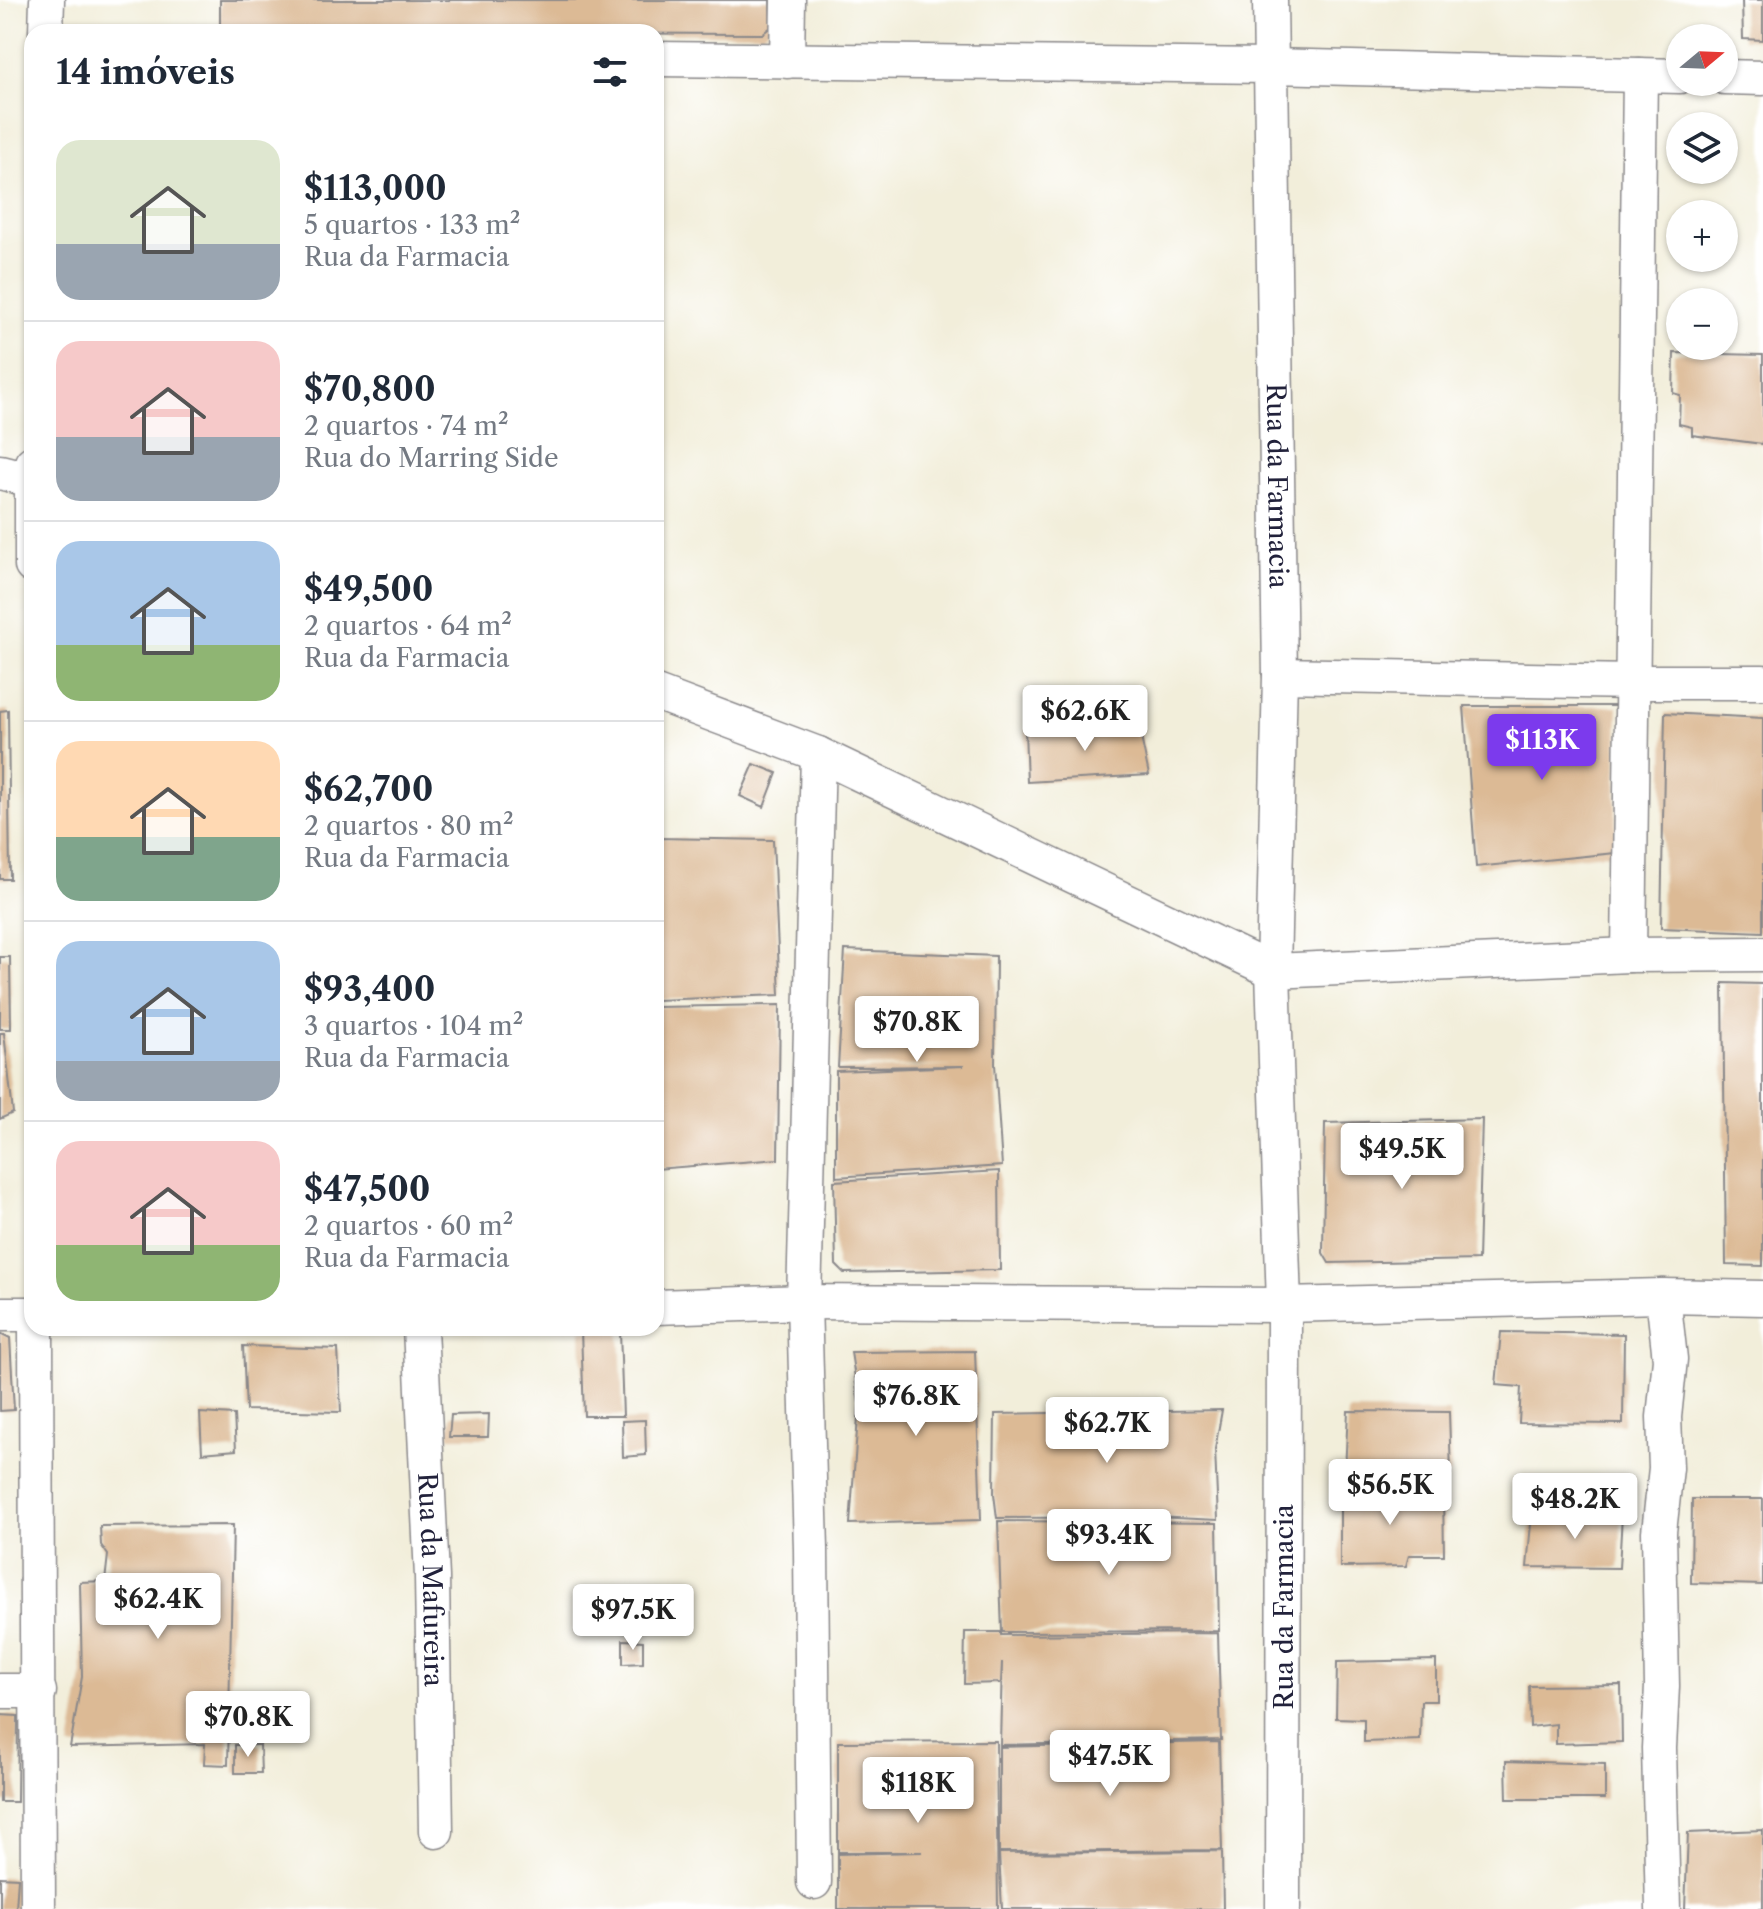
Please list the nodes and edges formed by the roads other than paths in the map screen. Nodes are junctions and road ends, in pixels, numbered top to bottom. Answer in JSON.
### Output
{"nodes":[{"id":1,"x":47,"y":0,"type":"edge"},
{"id":2,"x":788,"y":0,"type":"edge"},
{"id":3,"x":1270,"y":0,"type":"edge"},
{"id":4,"x":46,"y":24,"type":"edge"},
{"id":5,"x":664,"y":59,"type":"edge"},
{"id":6,"x":787,"y":61,"type":"junction"},
{"id":7,"x":1270,"y":66,"type":"junction"},
{"id":8,"x":1640,"y":75,"type":"junction"},
{"id":9,"x":1666,"y":76,"type":"edge"},
{"id":10,"x":1738,"y":77,"type":"edge"},
{"id":11,"x":1763,"y":78,"type":"edge"},
{"id":12,"x":0,"y":472,"type":"edge"},
{"id":13,"x":24,"y":478,"type":"edge"},
{"id":14,"x":1280,"y":675,"type":"junction"},
{"id":15,"x":1632,"y":682,"type":"junction"},
{"id":16,"x":1763,"y":682,"type":"edge"},
{"id":17,"x":664,"y":696,"type":"edge"},
{"id":18,"x":818,"y":754,"type":"junction"},
{"id":19,"x":1763,"y":954,"type":"edge"},
{"id":20,"x":1629,"y":955,"type":"junction"},
{"id":21,"x":1273,"y":971,"type":"junction"},
{"id":22,"x":1663,"y":1296,"type":"junction"},
{"id":23,"x":1763,"y":1298,"type":"edge"},
{"id":24,"x":804,"y":1302,"type":"junction"},
{"id":25,"x":1284,"y":1305,"type":"junction"},
{"id":26,"x":664,"y":1307,"type":"edge"},
{"id":27,"x":0,"y":1314,"type":"edge"},
{"id":28,"x":24,"y":1314,"type":"edge"},
{"id":29,"x":36,"y":1336,"type":"edge"},
{"id":30,"x":420,"y":1336,"type":"edge"},
{"id":31,"x":0,"y":1691,"type":"edge"},
{"id":32,"x":39,"y":1691,"type":"junction"},
{"id":33,"x":436,"y":1831,"type":"dead end"},
{"id":34,"x":814,"y":1882,"type":"dead end"},
{"id":35,"x":38,"y":1909,"type":"edge"},
{"id":36,"x":1283,"y":1909,"type":"edge"},
{"id":37,"x":1663,"y":1909,"type":"edge"}],
"edges":[{"from":1,"to":4,"type":"street"},
{"from":2,"to":6,"type":"street"},
{"from":3,"to":7,"type":"street","name":"Rua da Farmacia"},
{"from":5,"to":6,"type":"street"},
{"from":6,"to":7,"type":"street"},
{"from":7,"to":8,"type":"street"},
{"from":7,"to":14,"type":"street","name":"Rua da Farmacia"},
{"from":8,"to":9,"type":"street"},
{"from":8,"to":15,"type":"street"},
{"from":10,"to":11,"type":"street"},
{"from":12,"to":13,"type":"street"},
{"from":14,"to":15,"type":"street"},
{"from":14,"to":21,"type":"street","name":"Rua da Farmacia"},
{"from":15,"to":16,"type":"street"},
{"from":15,"to":20,"type":"street"},
{"from":17,"to":18,"type":"street"},
{"from":18,"to":21,"type":"street"},
{"from":18,"to":24,"type":"street"},
{"from":19,"to":20,"type":"street"},
{"from":20,"to":21,"type":"street"},
{"from":21,"to":25,"type":"street","name":"Rua da Farmacia"},
{"from":22,"to":23,"type":"street"},
{"from":22,"to":25,"type":"street"},
{"from":22,"to":37,"type":"street"},
{"from":24,"to":25,"type":"street"},
{"from":24,"to":26,"type":"street"},
{"from":24,"to":34,"type":"street"},
{"from":25,"to":36,"type":"street","name":"Rua da Farmacia"},
{"from":27,"to":28,"type":"street"},
{"from":29,"to":32,"type":"street"},
{"from":30,"to":33,"type":"street","name":"Rua da Mafureira"},
{"from":31,"to":32,"type":"street"},
{"from":32,"to":35,"type":"street"}]}
